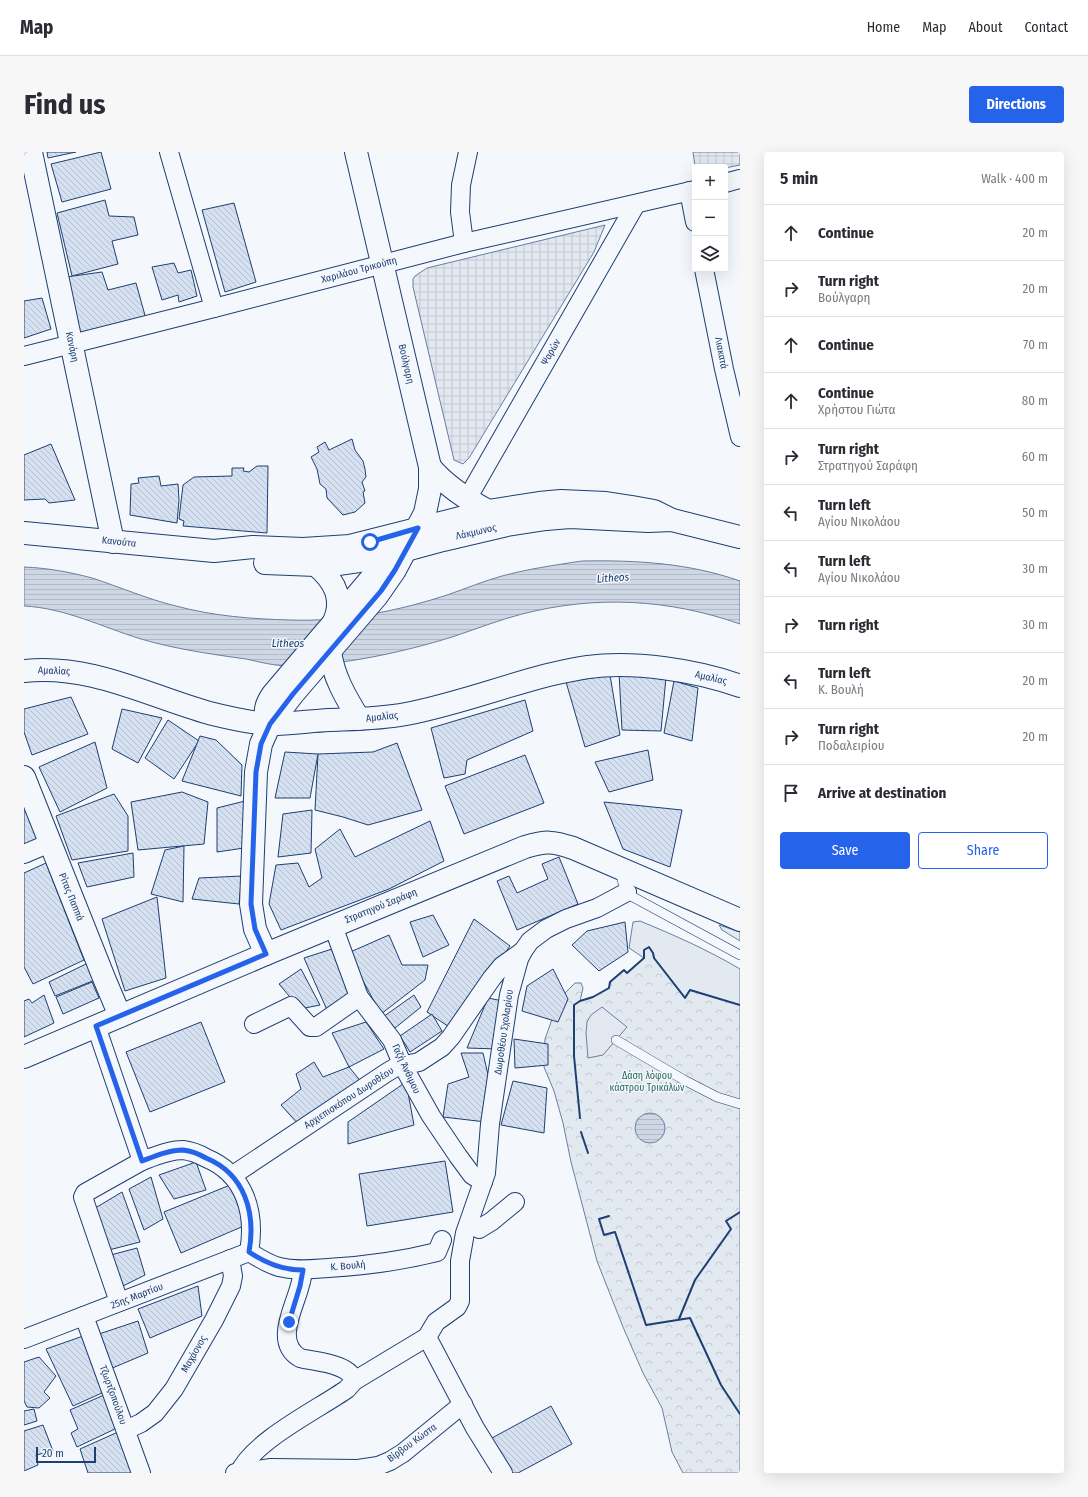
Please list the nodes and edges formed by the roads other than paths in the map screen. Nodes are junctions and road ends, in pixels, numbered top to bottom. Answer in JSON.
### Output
{"nodes":[{"id":1,"x":31,"y":152,"type":"edge"},
{"id":2,"x":169,"y":152,"type":"edge"},
{"id":3,"x":356,"y":152,"type":"edge"},
{"id":4,"x":468,"y":152,"type":"edge"},
{"id":5,"x":740,"y":179,"type":"edge"},
{"id":6,"x":728,"y":182,"type":"edge"},
{"id":7,"x":692,"y":190,"type":"edge"},
{"id":8,"x":636,"y":204,"type":"junction"},
{"id":9,"x":464,"y":243,"type":"junction"},
{"id":10,"x":382,"y":264,"type":"junction"},
{"id":11,"x":705,"y":272,"type":"edge"},
{"id":12,"x":214,"y":308,"type":"junction"},
{"id":13,"x":71,"y":344,"type":"junction"},
{"id":14,"x":24,"y":356,"type":"edge"},
{"id":15,"x":732,"y":367,"type":"edge"},
{"id":16,"x":740,"y":437,"type":"edge"},
{"id":17,"x":430,"y":467,"type":"junction"},
{"id":18,"x":467,"y":500,"type":"junction"},
{"id":19,"x":488,"y":512,"type":"junction"},
{"id":20,"x":672,"y":520,"type":"junction"},
{"id":21,"x":418,"y":528,"type":"junction"},
{"id":22,"x":24,"y":533,"type":"edge"},
{"id":23,"x":740,"y":537,"type":"edge"},
{"id":24,"x":113,"y":542,"type":"junction"},
{"id":25,"x":407,"y":549,"type":"junction"},
{"id":26,"x":214,"y":551,"type":"junction"},
{"id":27,"x":324,"y":572,"type":"junction"},
{"id":28,"x":334,"y":622,"type":"junction"},
{"id":29,"x":330,"y":651,"type":"junction"},
{"id":30,"x":24,"y":671,"type":"edge"},
{"id":31,"x":740,"y":686,"type":"edge"},
{"id":32,"x":283,"y":694,"type":"junction"},
{"id":33,"x":360,"y":719,"type":"junction"},
{"id":34,"x":270,"y":724,"type":"junction"},
{"id":35,"x":24,"y":777,"type":"edge"},
{"id":36,"x":50,"y":843,"type":"junction"},
{"id":37,"x":24,"y":854,"type":"edge"},
{"id":38,"x":622,"y":870,"type":"junction"},
{"id":39,"x":627,"y":892,"type":"junction"},
{"id":40,"x":740,"y":920,"type":"edge"},
{"id":41,"x":333,"y":926,"type":"junction"},
{"id":42,"x":523,"y":951,"type":"junction"},
{"id":43,"x":266,"y":954,"type":"junction"},
{"id":44,"x":740,"y":955,"type":"edge"},
{"id":45,"x":359,"y":997,"type":"junction"},
{"id":46,"x":120,"y":1016,"type":"junction"},
{"id":47,"x":254,"y":1024,"type":"dead end"},
{"id":48,"x":96,"y":1026,"type":"junction"},
{"id":49,"x":616,"y":1040,"type":"dead end"},
{"id":50,"x":24,"y":1057,"type":"edge"},
{"id":51,"x":403,"y":1066,"type":"junction"},
{"id":52,"x":740,"y":1104,"type":"edge"},
{"id":53,"x":142,"y":1161,"type":"junction"},
{"id":54,"x":233,"y":1175,"type":"junction"},
{"id":55,"x":483,"y":1182,"type":"junction"},
{"id":56,"x":515,"y":1202,"type":"dead end"},
{"id":57,"x":472,"y":1231,"type":"junction"},
{"id":58,"x":442,"y":1240,"type":"dead end"},
{"id":59,"x":249,"y":1252,"type":"junction"},
{"id":60,"x":230,"y":1259,"type":"junction"},
{"id":61,"x":303,"y":1270,"type":"junction"},
{"id":62,"x":119,"y":1302,"type":"junction"},
{"id":63,"x":84,"y":1316,"type":"junction"},
{"id":64,"x":427,"y":1337,"type":"junction"},
{"id":65,"x":24,"y":1340,"type":"edge"},
{"id":66,"x":354,"y":1380,"type":"junction"},
{"id":67,"x":463,"y":1404,"type":"junction"},
{"id":68,"x":126,"y":1430,"type":"junction"},
{"id":69,"x":141,"y":1473,"type":"edge"},
{"id":70,"x":238,"y":1473,"type":"edge"},
{"id":71,"x":503,"y":1473,"type":"edge"}],
"edges":[{"from":1,"to":13,"type":"street","name":"Κανάρη"},
{"from":2,"to":12,"type":"street"},
{"from":3,"to":10,"type":"street","name":"Βούλγαρη"},
{"from":4,"to":9,"type":"street"},
{"from":5,"to":6,"type":"street"},
{"from":7,"to":8,"type":"street","name":"Χαριλάου Τρικούπη"},
{"from":8,"to":9,"type":"street","name":"Χαριλάου Τρικούπη"},
{"from":8,"to":18,"type":"street","name":"Ψαρών"},
{"from":9,"to":10,"type":"street","name":"Χαριλάου Τρικούπη"},
{"from":10,"to":12,"type":"street","name":"Χαριλάου Τρικούπη"},
{"from":10,"to":17,"type":"street","name":"Βούλγαρη"},
{"from":11,"to":15,"type":"street","name":"Λιακατά"},
{"from":12,"to":13,"type":"street","name":"Χαριλάου Τρικούπη"},
{"from":13,"to":14,"type":"street","name":"Χαριλάου Τρικούπη"},
{"from":13,"to":24,"type":"street","name":"Κανάρη"},
{"from":15,"to":16,"type":"street","name":"Λιακατά"},
{"from":17,"to":18,"type":"street"},
{"from":17,"to":21,"type":"street","name":"Βούλγαρη"},
{"from":18,"to":19,"type":"street"},
{"from":19,"to":20,"type":"street"},
{"from":19,"to":21,"type":"street"},
{"from":20,"to":23,"type":"street","name":"Λάκμωνος"},
{"from":20,"to":25,"type":"street","name":"Λάκμωνος"},
{"from":21,"to":25,"type":"street","name":"Βούλγαρη"},
{"from":21,"to":26,"type":"street"},
{"from":22,"to":24,"type":"street","name":"Κανούτα"},
{"from":24,"to":26,"type":"street","name":"Κανούτα"},
{"from":25,"to":27,"type":"street","name":"Λάκμωνος"},
{"from":25,"to":28,"type":"street"},
{"from":25,"to":29,"type":"street","name":"Βούλγαρη"},
{"from":26,"to":27,"type":"street","name":"Λάκμωνος"},
{"from":27,"to":28,"type":"street"},
{"from":28,"to":32,"type":"street"},
{"from":29,"to":32,"type":"street","name":"Βούλγαρη"},
{"from":29,"to":33,"type":"street"},
{"from":30,"to":34,"type":"street","name":"Αμαλίας"},
{"from":31,"to":33,"type":"street","name":"Αμαλίας"},
{"from":32,"to":34,"type":"street"},
{"from":33,"to":34,"type":"street","name":"Αμαλίας"},
{"from":34,"to":43,"type":"street"},
{"from":35,"to":36,"type":"street","name":"Ρίτας Παππά"},
{"from":36,"to":37,"type":"street"},
{"from":36,"to":46,"type":"street","name":"Ρίτας Παππά"},
{"from":38,"to":39,"type":"lane"},
{"from":38,"to":40,"type":"street","name":"Στρατηγού Σαράφη"},
{"from":38,"to":41,"type":"street","name":"Στρατηγού Σαράφη"},
{"from":39,"to":42,"type":"street","name":"Δωροθέου Σχολαρίου"},
{"from":39,"to":44,"type":"lane"},
{"from":41,"to":43,"type":"street","name":"Στρατηγού Σαράφη"},
{"from":41,"to":45,"type":"street","name":"Γαζή Άνθιμου"},
{"from":42,"to":51,"type":"street","name":"Αρχιεπισκόπου Δωροθέου"},
{"from":42,"to":55,"type":"street","name":"Δωροθέου Σχολαρίου"},
{"from":43,"to":46,"type":"street","name":"Στρατηγού Σαράφη"},
{"from":45,"to":47,"type":"street"},
{"from":45,"to":51,"type":"street","name":"Γαζή Άνθιμου"},
{"from":46,"to":48,"type":"street","name":"Στρατηγού Σαράφη"},
{"from":48,"to":50,"type":"street","name":"Στρατηγού Σαράφη"},
{"from":48,"to":53,"type":"street"},
{"from":49,"to":52,"type":"lane"},
{"from":51,"to":54,"type":"street","name":"Αρχιεπισκόπου Δωροθέου"},
{"from":51,"to":55,"type":"street","name":"Γαζή Άνθιμου"},
{"from":53,"to":54,"type":"street"},
{"from":53,"to":62,"type":"street"},
{"from":54,"to":59,"type":"street"},
{"from":55,"to":57,"type":"street","name":"Δωροθέου Σχολαρίου"},
{"from":56,"to":57,"type":"street"},
{"from":57,"to":64,"type":"street","name":"Δωροθέου Σχολαρίου"},
{"from":58,"to":61,"type":"street","name":"Κ. Βουλή"},
{"from":59,"to":60,"type":"street","name":"25ης Μαρτίου"},
{"from":59,"to":61,"type":"street","name":"Κ. Βουλή"},
{"from":60,"to":62,"type":"street","name":"25ης Μαρτίου"},
{"from":60,"to":68,"type":"street","name":"Μαχάονος"},
{"from":61,"to":66,"type":"street"},
{"from":62,"to":63,"type":"street","name":"25ης Μαρτίου"},
{"from":63,"to":65,"type":"street","name":"25ης Μαρτίου"},
{"from":63,"to":68,"type":"street","name":"Τζωρτζοπούλου"},
{"from":64,"to":66,"type":"street"},
{"from":64,"to":67,"type":"street"},
{"from":66,"to":70,"type":"street"},
{"from":67,"to":70,"type":"street","name":"Βίρβου Κώστα"},
{"from":67,"to":71,"type":"street"},
{"from":68,"to":69,"type":"street","name":"Τζωρτζοπούλου"}]}
